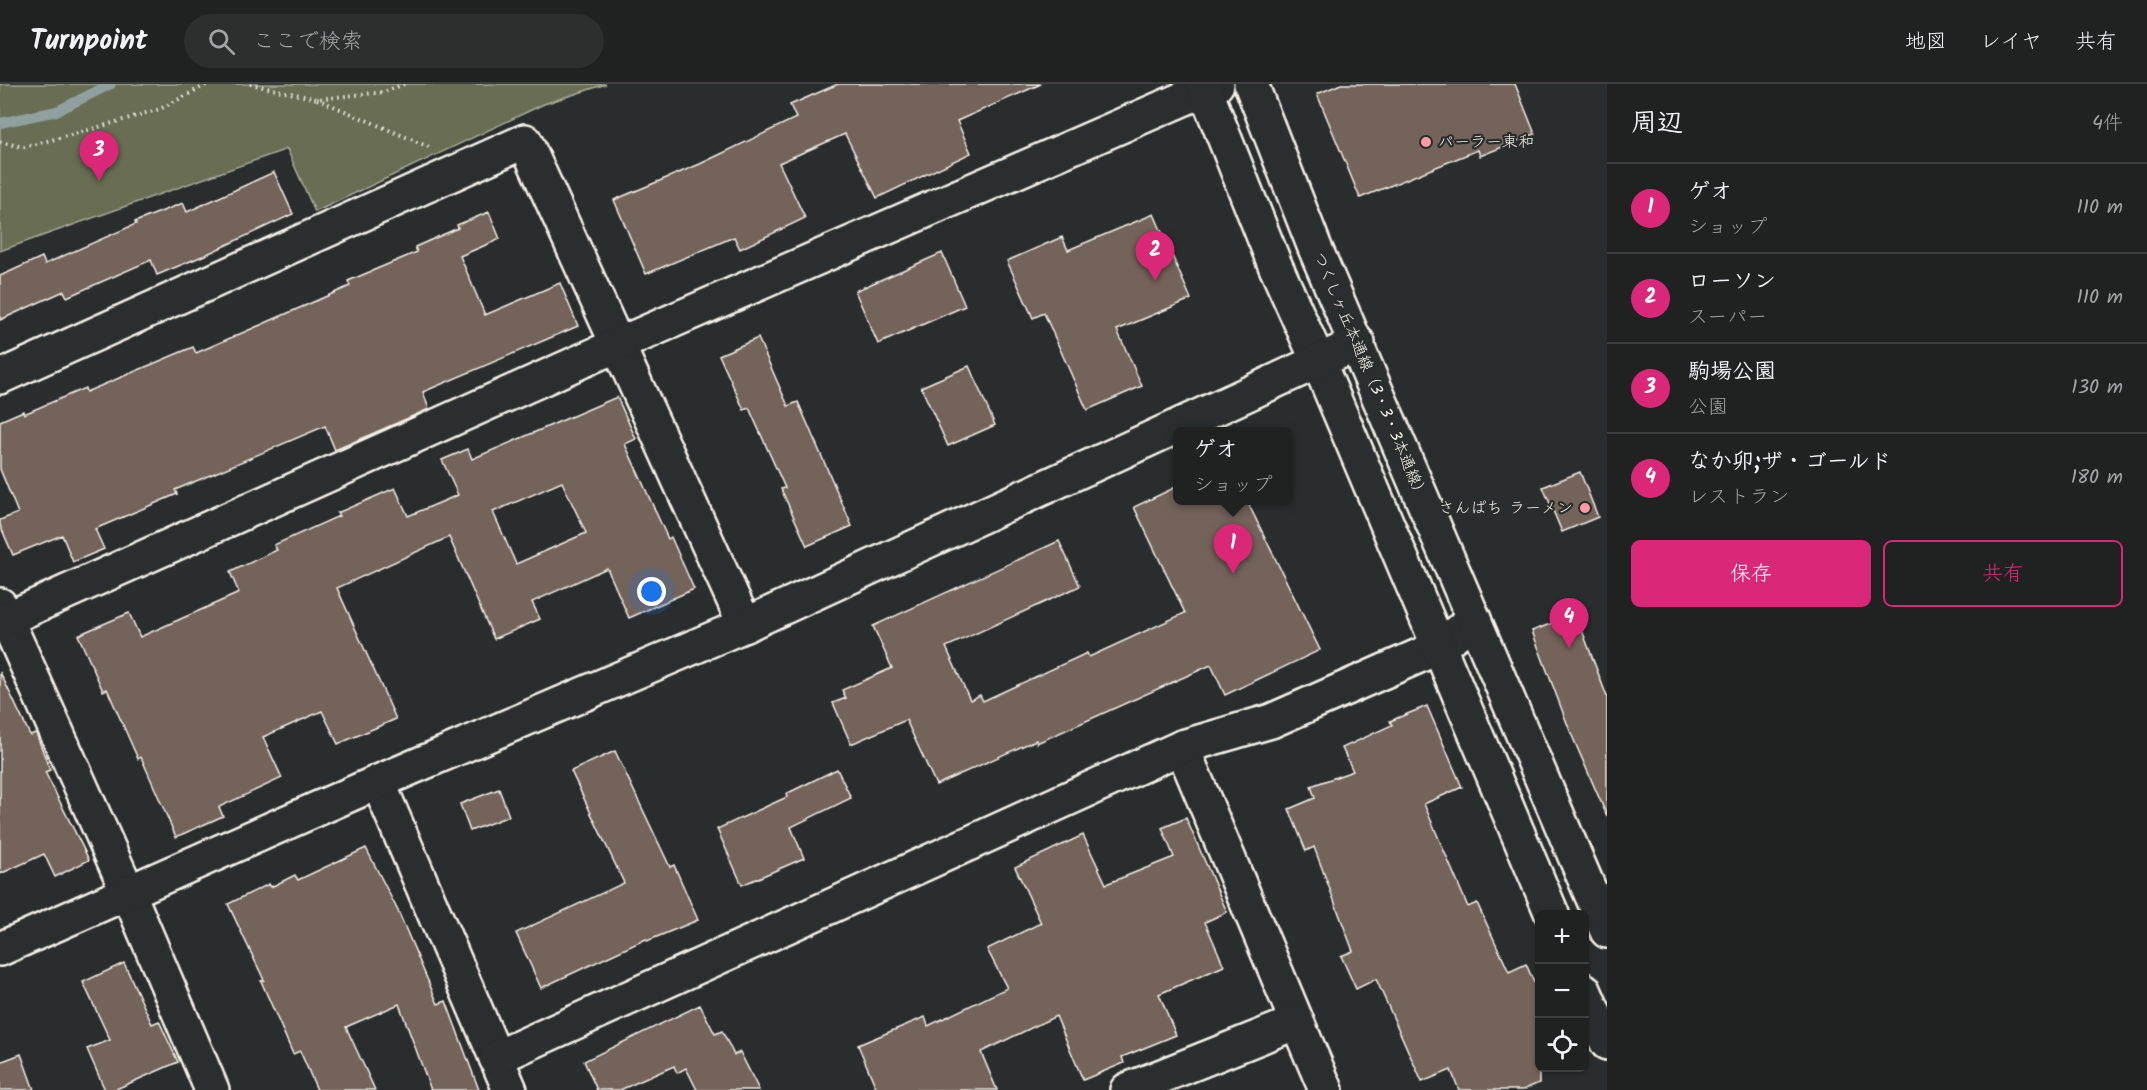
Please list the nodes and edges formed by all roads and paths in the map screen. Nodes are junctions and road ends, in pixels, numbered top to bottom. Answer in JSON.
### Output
{"nodes":[{"id":1,"x":208,"y":84,"type":"edge"},
{"id":2,"x":250,"y":84,"type":"edge"},
{"id":3,"x":404,"y":84,"type":"edge"},
{"id":4,"x":1251,"y":84,"type":"edge"},
{"id":5,"x":1209,"y":86,"type":"edge"},
{"id":6,"x":317,"y":99,"type":"junction"},
{"id":7,"x":0,"y":142,"type":"edge"},
{"id":8,"x":480,"y":162,"type":"junction"},
{"id":9,"x":1358,"y":344,"type":"junction"},
{"id":10,"x":617,"y":345,"type":"junction"},
{"id":11,"x":1318,"y":361,"type":"junction"},
{"id":12,"x":0,"y":377,"type":"edge"},
{"id":13,"x":1175,"y":427,"type":"edge"},
{"id":14,"x":1173,"y":428,"type":"edge"},
{"id":15,"x":2,"y":616,"type":"edge"},
{"id":16,"x":1474,"y":619,"type":"junction"},
{"id":17,"x":745,"y":625,"type":"junction"},
{"id":18,"x":1438,"y":647,"type":"junction"},
{"id":19,"x":1182,"y":747,"type":"junction"},
{"id":20,"x":378,"y":782,"type":"junction"},
{"id":21,"x":128,"y":892,"type":"junction"},
{"id":22,"x":1550,"y":910,"type":"edge"},
{"id":23,"x":1607,"y":931,"type":"edge"},
{"id":24,"x":0,"y":949,"type":"edge"},
{"id":25,"x":1589,"y":1002,"type":"edge"},
{"id":26,"x":1297,"y":1022,"type":"junction"},
{"id":27,"x":1607,"y":1043,"type":"edge"},
{"id":28,"x":496,"y":1058,"type":"junction"},
{"id":29,"x":212,"y":1090,"type":"edge"},
{"id":30,"x":510,"y":1090,"type":"edge"},
{"id":31,"x":1127,"y":1090,"type":"edge"},
{"id":32,"x":1326,"y":1090,"type":"edge"}],
"edges":[{"from":1,"to":7,"type":"path"},
{"from":2,"to":6,"type":"path"},
{"from":3,"to":6,"type":"path"},
{"from":4,"to":9,"type":"street","name":"つくしヶ丘本通線（3・3・3本通線）"},
{"from":5,"to":10,"type":"street"},
{"from":5,"to":11,"type":"street"},
{"from":6,"to":8,"type":"path"},
{"from":8,"to":10,"type":"street"},
{"from":8,"to":12,"type":"street"},
{"from":9,"to":11,"type":"street"},
{"from":9,"to":16,"type":"street","name":"つくしヶ丘本通線（3・3・3本通線）"},
{"from":10,"to":15,"type":"street"},
{"from":10,"to":17,"type":"street"},
{"from":11,"to":13,"type":"street"},
{"from":11,"to":18,"type":"street"},
{"from":14,"to":17,"type":"street"},
{"from":15,"to":21,"type":"street"},
{"from":16,"to":18,"type":"street"},
{"from":16,"to":23,"type":"street","name":"つくしヶ丘本通線（3・3・3本通線）"},
{"from":17,"to":20,"type":"street"},
{"from":18,"to":19,"type":"street"},
{"from":18,"to":22,"type":"street"},
{"from":19,"to":26,"type":"street"},
{"from":19,"to":28,"type":"street"},
{"from":20,"to":21,"type":"street"},
{"from":20,"to":28,"type":"street"},
{"from":21,"to":24,"type":"street"},
{"from":21,"to":29,"type":"street"},
{"from":25,"to":27,"type":"street"},
{"from":26,"to":31,"type":"street"},
{"from":26,"to":32,"type":"street"},
{"from":28,"to":30,"type":"street"}]}
